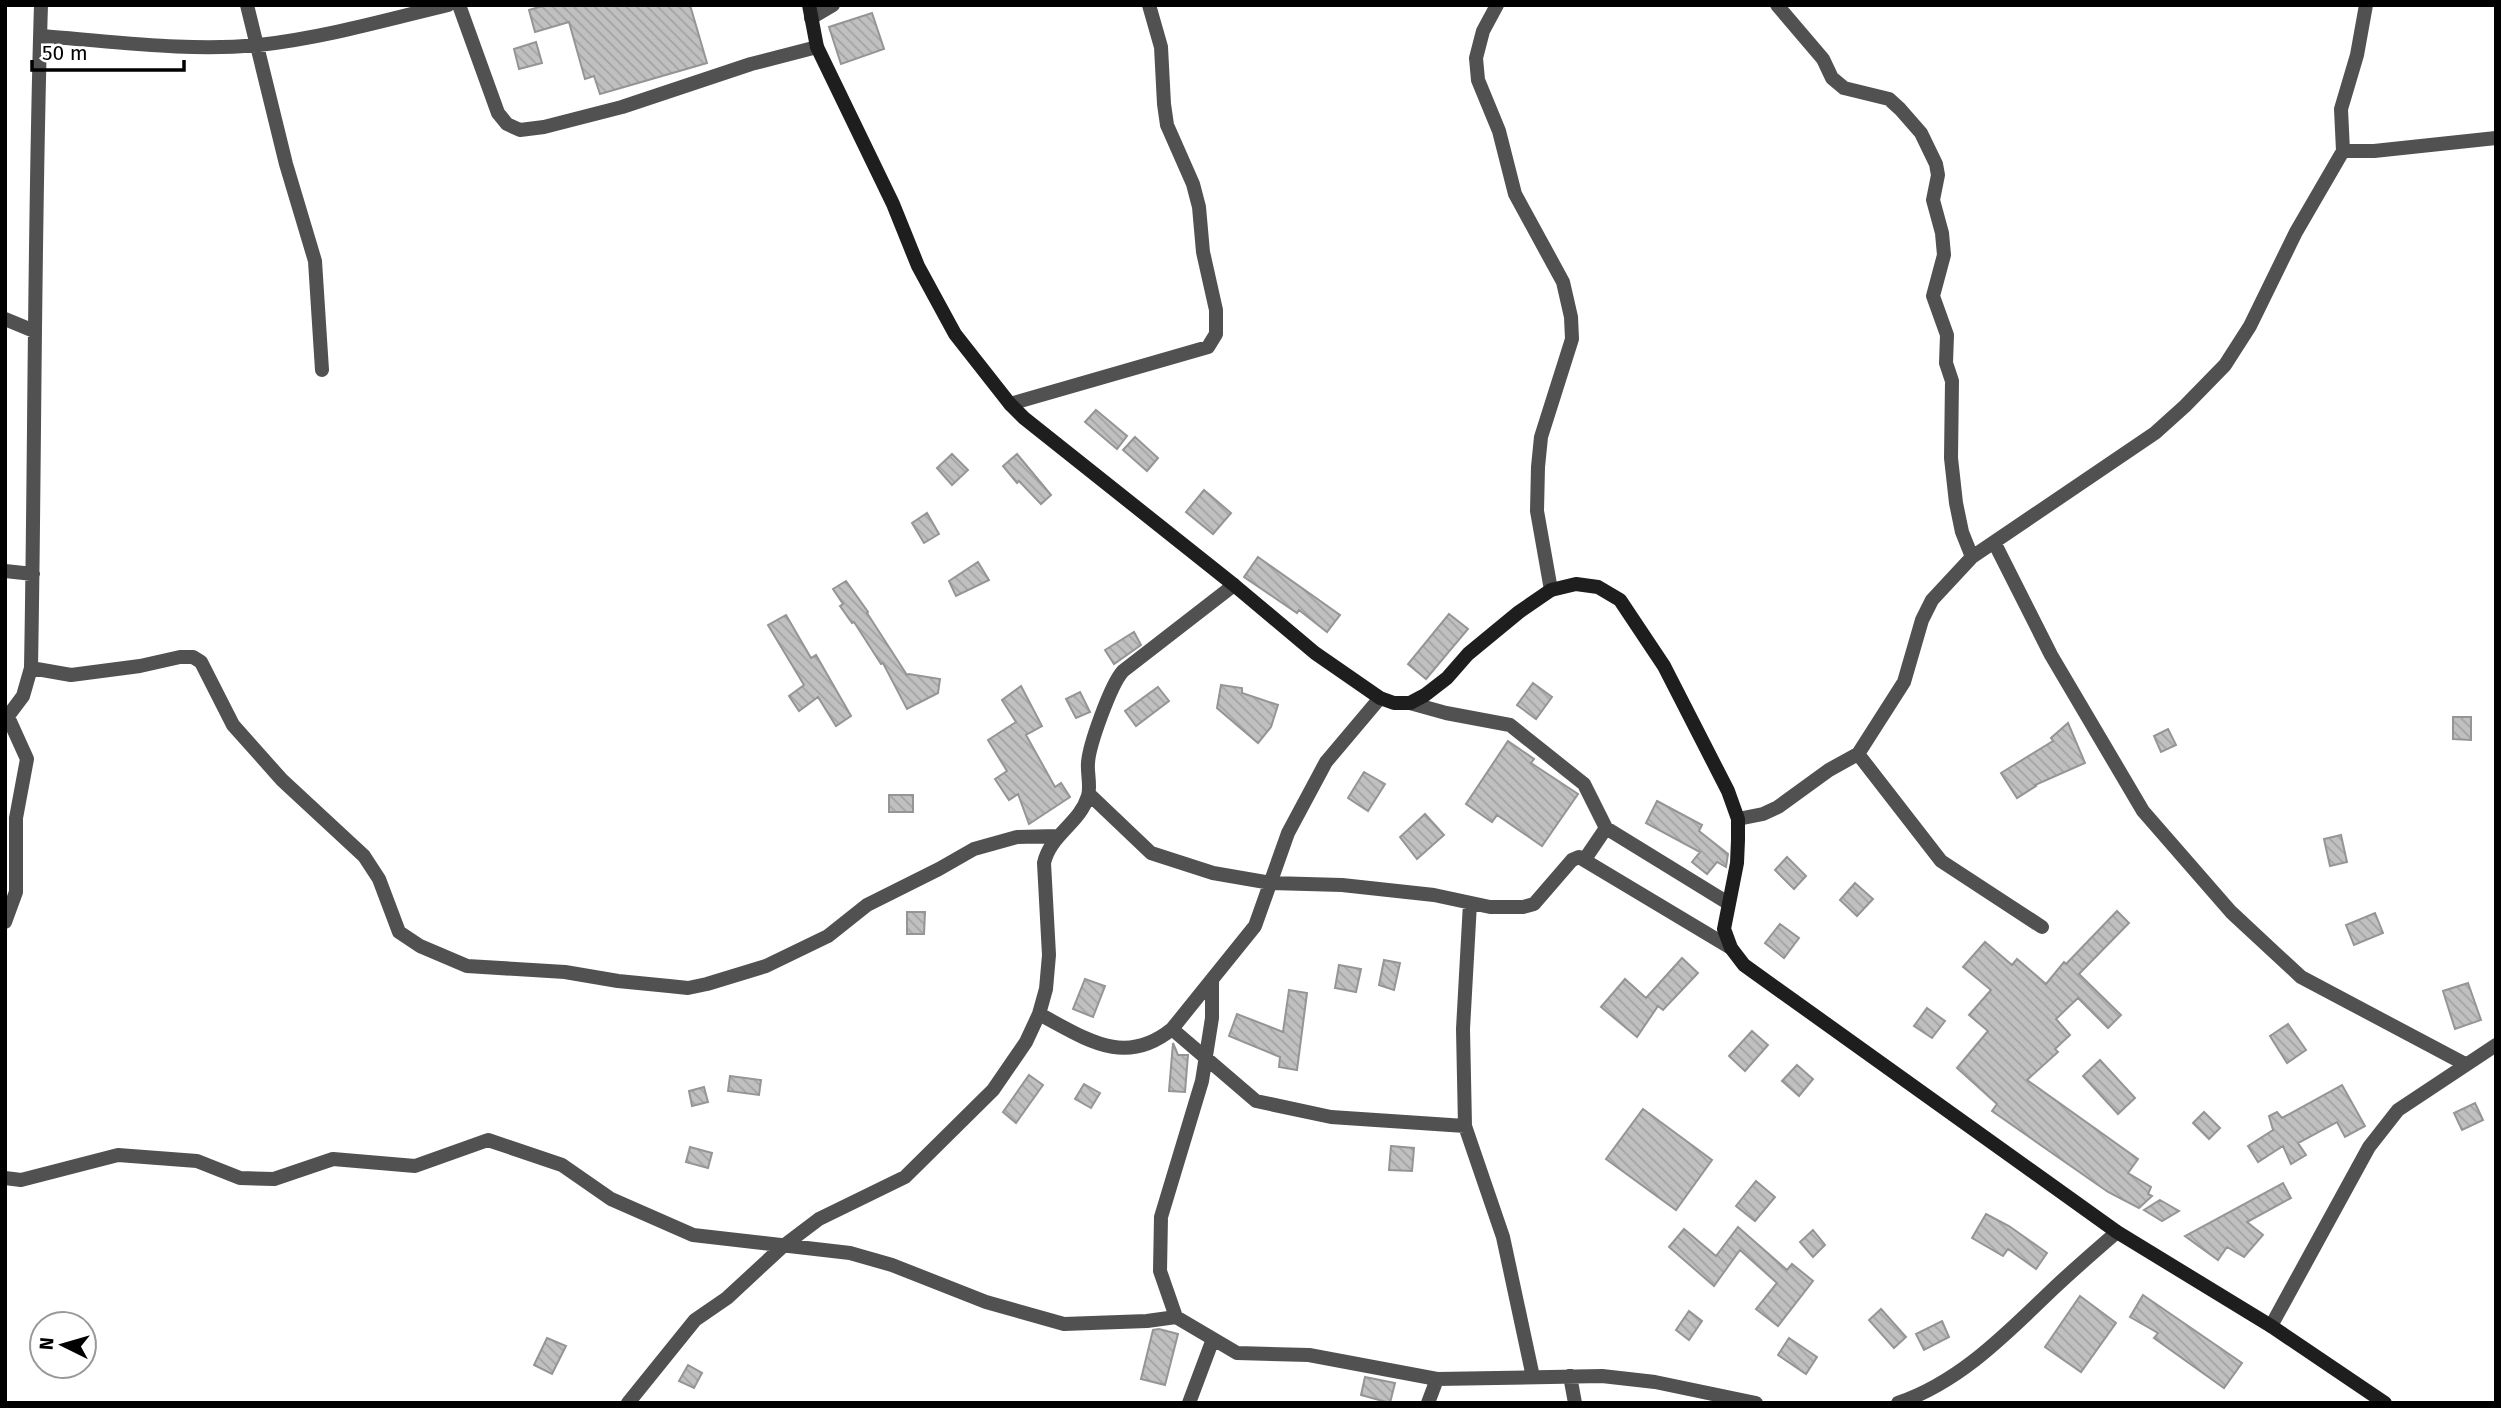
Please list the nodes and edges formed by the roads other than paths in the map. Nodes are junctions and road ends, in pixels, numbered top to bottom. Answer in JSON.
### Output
{"nodes":[{"id":1,"x":41,"y":5,"type":"edge"},
{"id":2,"x":247,"y":5,"type":"edge"},
{"id":3,"x":448,"y":5,"type":"edge"},
{"id":4,"x":459,"y":5,"type":"edge"},
{"id":5,"x":834,"y":5,"type":"edge"},
{"id":6,"x":1149,"y":5,"type":"edge"},
{"id":7,"x":1497,"y":5,"type":"edge"},
{"id":8,"x":1777,"y":5,"type":"edge"},
{"id":9,"x":2365,"y":5,"type":"edge"},
{"id":10,"x":810,"y":12,"type":"edge"},
{"id":11,"x":40,"y":36,"type":"junction"},
{"id":12,"x":256,"y":45,"type":"junction"},
{"id":13,"x":817,"y":47,"type":"junction"},
{"id":14,"x":2496,"y":138,"type":"edge"},
{"id":15,"x":2343,"y":151,"type":"junction"},
{"id":16,"x":5,"y":319,"type":"edge"},
{"id":17,"x":34,"y":331,"type":"junction"},
{"id":18,"x":322,"y":370,"type":"dead end"},
{"id":19,"x":1010,"y":404,"type":"junction"},
{"id":20,"x":1994,"y":542,"type":"junction"},
{"id":21,"x":1972,"y":557,"type":"junction"},
{"id":22,"x":5,"y":571,"type":"edge"},
{"id":23,"x":33,"y":574,"type":"junction"},
{"id":24,"x":1234,"y":585,"type":"junction"},
{"id":25,"x":1551,"y":590,"type":"junction"},
{"id":26,"x":31,"y":668,"type":"junction"},
{"id":27,"x":1380,"y":698,"type":"junction"},
{"id":28,"x":1410,"y":703,"type":"junction"},
{"id":29,"x":6,"y":714,"type":"edge"},
{"id":30,"x":1858,"y":754,"type":"junction"},
{"id":31,"x":1089,"y":794,"type":"junction"},
{"id":32,"x":1738,"y":819,"type":"junction"},
{"id":33,"x":1606,"y":828,"type":"junction"},
{"id":34,"x":1058,"y":836,"type":"junction"},
{"id":35,"x":1585,"y":859,"type":"junction"},
{"id":36,"x":1271,"y":883,"type":"junction"},
{"id":37,"x":1470,"y":903,"type":"junction"},
{"id":38,"x":1728,"y":903,"type":"junction"},
{"id":39,"x":5,"y":922,"type":"edge"},
{"id":40,"x":2042,"y":927,"type":"dead end"},
{"id":41,"x":1731,"y":948,"type":"junction"},
{"id":42,"x":1212,"y":980,"type":"junction"},
{"id":43,"x":1039,"y":1013,"type":"junction"},
{"id":44,"x":1172,"y":1029,"type":"junction"},
{"id":45,"x":2496,"y":1045,"type":"edge"},
{"id":46,"x":1205,"y":1060,"type":"junction"},
{"id":47,"x":2465,"y":1064,"type":"junction"},
{"id":48,"x":1465,"y":1126,"type":"junction"},
{"id":49,"x":5,"y":1178,"type":"edge"},
{"id":50,"x":2117,"y":1232,"type":"junction"},
{"id":51,"x":782,"y":1247,"type":"junction"},
{"id":52,"x":1176,"y":1317,"type":"junction"},
{"id":53,"x":2271,"y":1326,"type":"junction"},
{"id":54,"x":1213,"y":1339,"type":"junction"},
{"id":55,"x":1570,"y":1376,"type":"junction"},
{"id":56,"x":1534,"y":1377,"type":"junction"},
{"id":57,"x":1437,"y":1378,"type":"junction"},
{"id":58,"x":628,"y":1403,"type":"edge"},
{"id":59,"x":1189,"y":1403,"type":"edge"},
{"id":60,"x":1428,"y":1403,"type":"edge"},
{"id":61,"x":1575,"y":1403,"type":"edge"},
{"id":62,"x":1756,"y":1403,"type":"edge"},
{"id":63,"x":1898,"y":1403,"type":"edge"},
{"id":64,"x":2385,"y":1403,"type":"edge"}],
"edges":[{"from":1,"to":11,"type":"street"},
{"from":2,"to":12,"type":"street"},
{"from":3,"to":12,"type":"street"},
{"from":4,"to":13,"type":"street"},
{"from":5,"to":10,"type":"street"},
{"from":6,"to":19,"type":"street"},
{"from":7,"to":25,"type":"street"},
{"from":8,"to":21,"type":"street"},
{"from":9,"to":15,"type":"street"},
{"from":10,"to":13,"type":"main road"},
{"from":11,"to":12,"type":"street"},
{"from":11,"to":17,"type":"street"},
{"from":12,"to":18,"type":"street"},
{"from":13,"to":19,"type":"main road"},
{"from":14,"to":15,"type":"street"},
{"from":15,"to":20,"type":"street"},
{"from":16,"to":17,"type":"street"},
{"from":17,"to":23,"type":"street"},
{"from":19,"to":24,"type":"main road"},
{"from":20,"to":21,"type":"street"},
{"from":20,"to":47,"type":"street"},
{"from":21,"to":30,"type":"street"},
{"from":22,"to":23,"type":"street"},
{"from":23,"to":26,"type":"street"},
{"from":24,"to":27,"type":"main road"},
{"from":24,"to":31,"type":"street"},
{"from":25,"to":28,"type":"main road"},
{"from":25,"to":32,"type":"main road"},
{"from":26,"to":29,"type":"street"},
{"from":26,"to":34,"type":"street"},
{"from":27,"to":28,"type":"main road"},
{"from":27,"to":36,"type":"street"},
{"from":28,"to":33,"type":"street"},
{"from":29,"to":39,"type":"street"},
{"from":30,"to":32,"type":"street"},
{"from":30,"to":40,"type":"street"},
{"from":31,"to":34,"type":"street"},
{"from":31,"to":36,"type":"street"},
{"from":32,"to":38,"type":"main road"},
{"from":33,"to":35,"type":"street"},
{"from":33,"to":38,"type":"street"},
{"from":34,"to":43,"type":"street"},
{"from":35,"to":37,"type":"street"},
{"from":35,"to":41,"type":"street"},
{"from":36,"to":37,"type":"street"},
{"from":36,"to":42,"type":"street"},
{"from":37,"to":48,"type":"street"},
{"from":38,"to":41,"type":"main road"},
{"from":41,"to":50,"type":"main road"},
{"from":42,"to":44,"type":"street"},
{"from":42,"to":46,"type":"street"},
{"from":43,"to":44,"type":"street"},
{"from":43,"to":51,"type":"street"},
{"from":44,"to":46,"type":"street"},
{"from":45,"to":47,"type":"street"},
{"from":46,"to":48,"type":"street"},
{"from":46,"to":52,"type":"street"},
{"from":47,"to":53,"type":"street"},
{"from":48,"to":56,"type":"street"},
{"from":49,"to":51,"type":"street"},
{"from":50,"to":53,"type":"main road"},
{"from":50,"to":63,"type":"street"},
{"from":51,"to":52,"type":"street"},
{"from":51,"to":58,"type":"street"},
{"from":52,"to":54,"type":"street"},
{"from":53,"to":64,"type":"main road"},
{"from":54,"to":57,"type":"street"},
{"from":54,"to":59,"type":"street"},
{"from":55,"to":56,"type":"street"},
{"from":55,"to":61,"type":"street"},
{"from":55,"to":62,"type":"street"},
{"from":56,"to":57,"type":"street"},
{"from":57,"to":60,"type":"street"}]}
